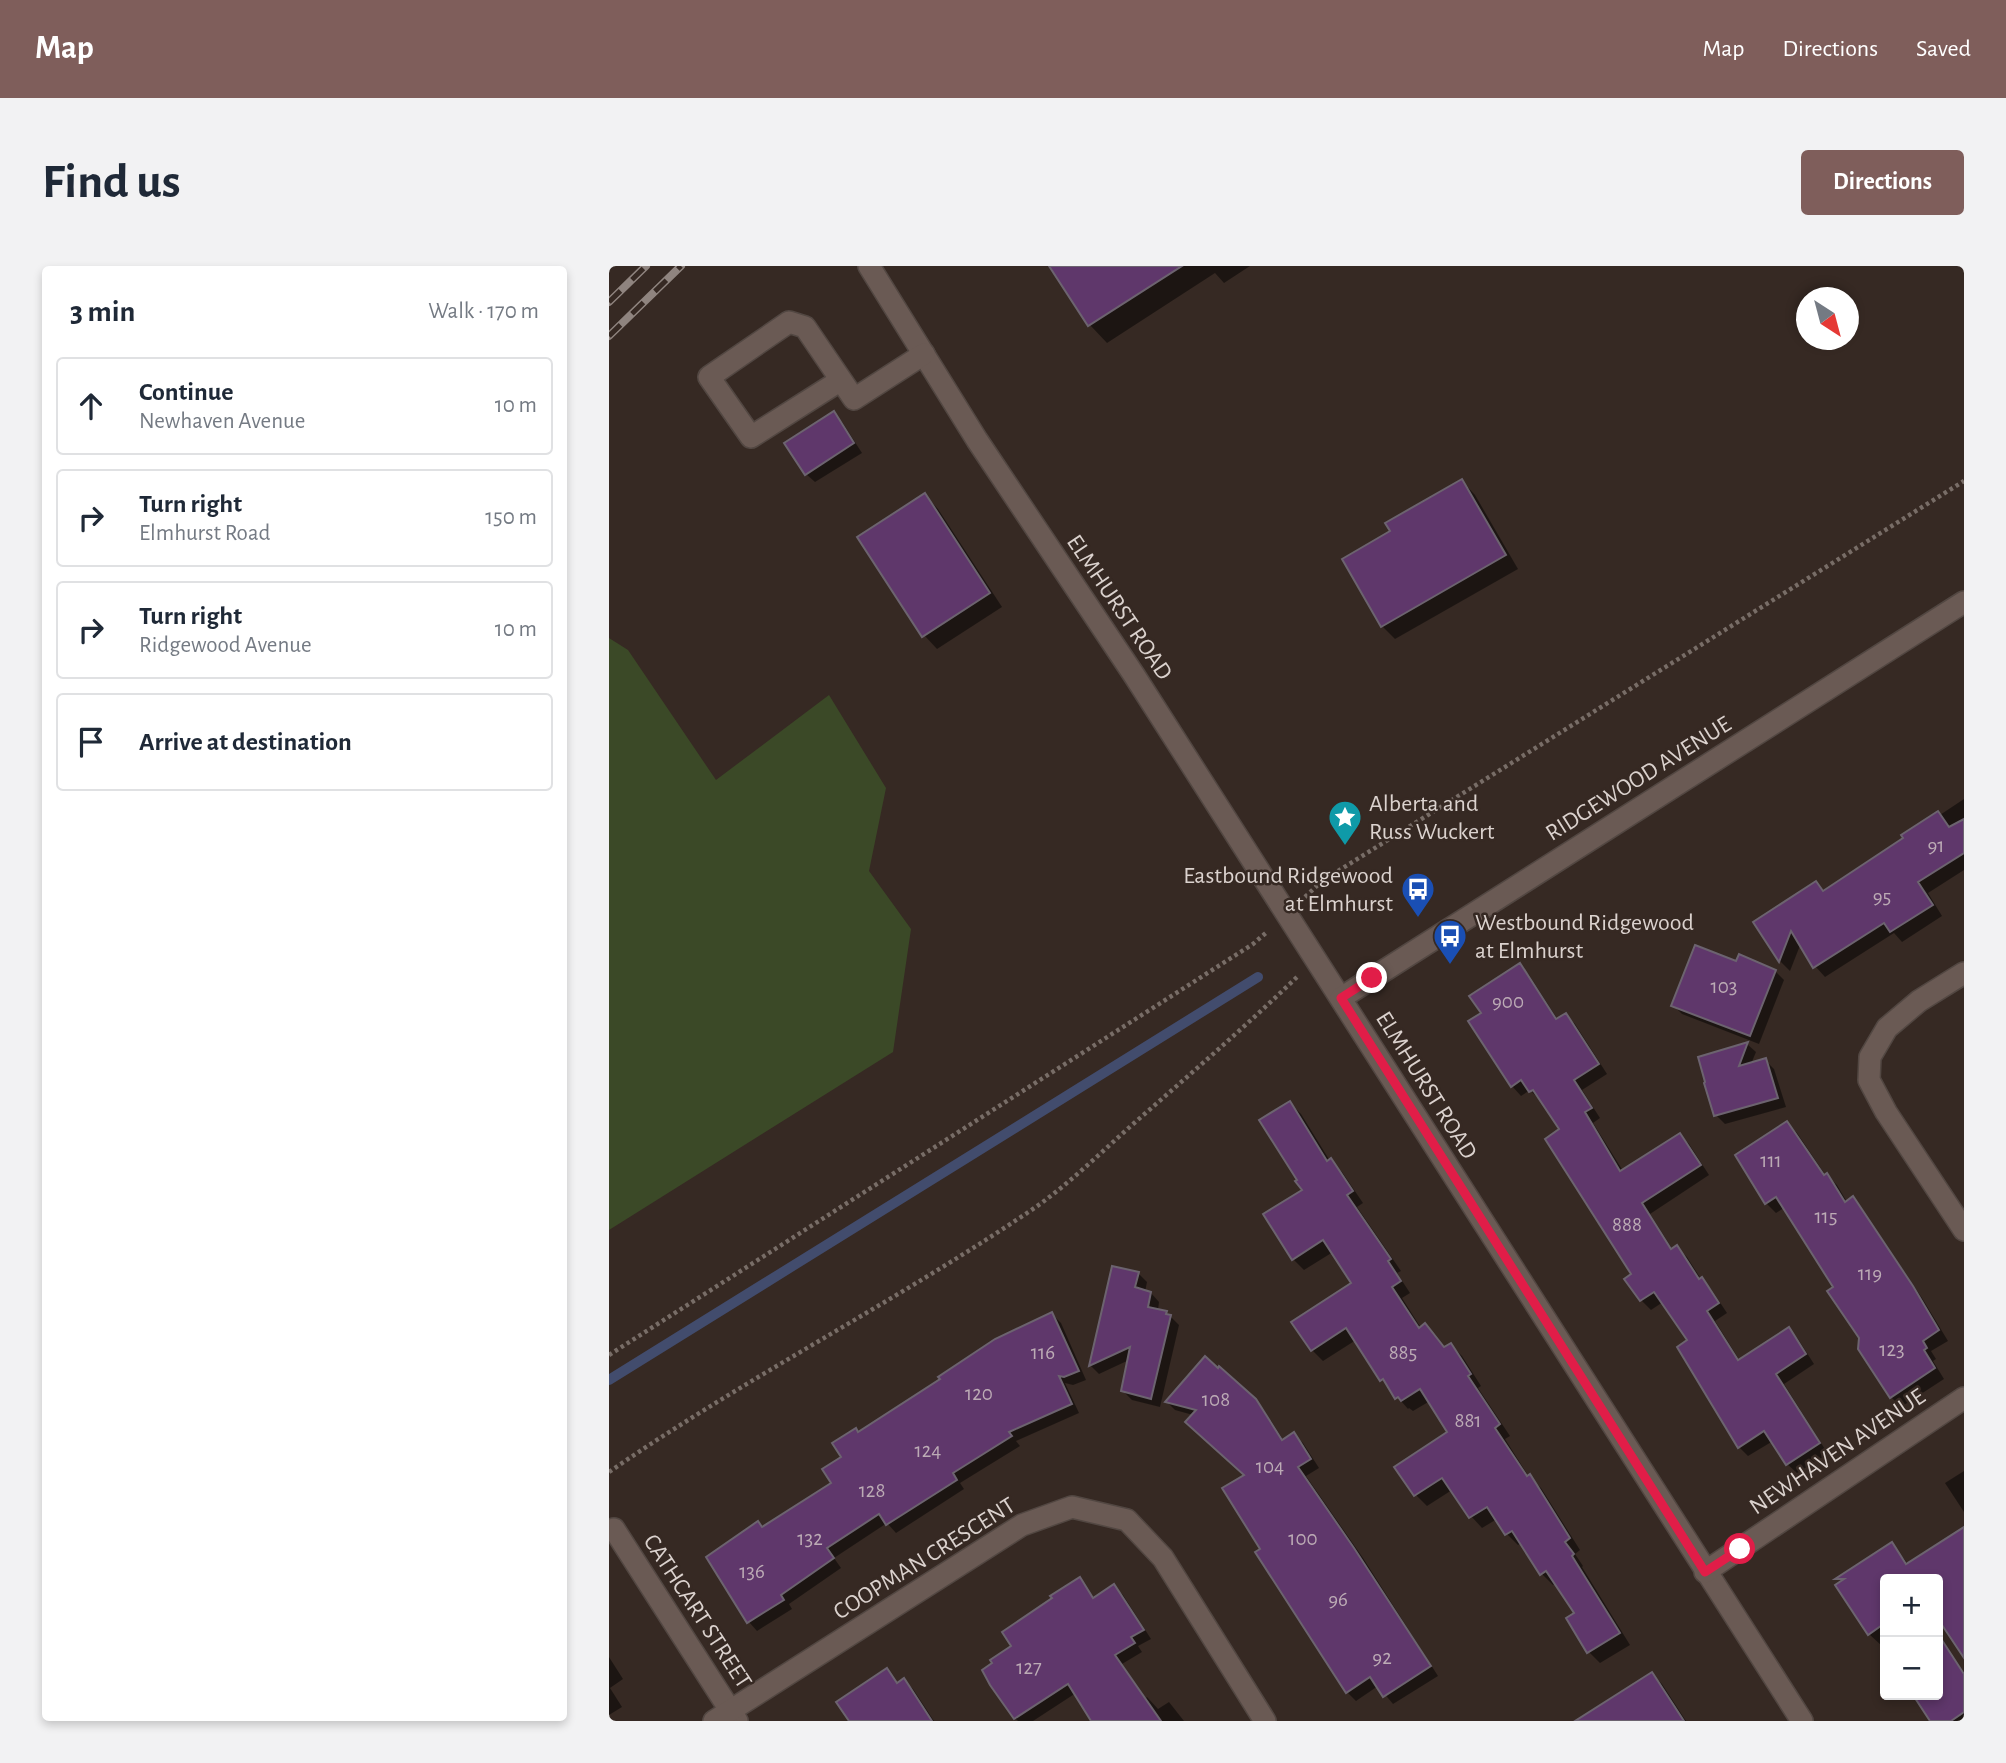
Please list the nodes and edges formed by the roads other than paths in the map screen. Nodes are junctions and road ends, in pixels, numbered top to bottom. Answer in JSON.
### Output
{"nodes":[{"id":1,"x":869,"y":266,"type":"edge"},
{"id":2,"x":924,"y":354,"type":"junction"},
{"id":3,"x":841,"y":380,"type":"junction"},
{"id":4,"x":1964,"y":602,"type":"edge"},
{"id":5,"x":1964,"y":973,"type":"edge"},
{"id":6,"x":1341,"y":998,"type":"junction"},
{"id":7,"x":1964,"y":1230,"type":"edge"},
{"id":8,"x":1964,"y":1398,"type":"edge"},
{"id":9,"x":614,"y":1529,"type":"dead end"},
{"id":10,"x":1705,"y":1572,"type":"junction"},
{"id":11,"x":727,"y":1717,"type":"edge"},
{"id":12,"x":1265,"y":1721,"type":"edge"},
{"id":13,"x":1802,"y":1721,"type":"edge"}],
"edges":[{"from":1,"to":2,"type":"street","name":"ELMHURST ROAD"},
{"from":2,"to":3,"type":"street"},
{"from":2,"to":6,"type":"street","name":"ELMHURST ROAD"},
{"from":3,"to":3,"type":"street"},
{"from":4,"to":6,"type":"street","name":"RIDGEWOOD AVENUE"},
{"from":5,"to":7,"type":"street"},
{"from":6,"to":10,"type":"street","name":"ELMHURST ROAD"},
{"from":8,"to":10,"type":"street","name":"NEWHAVEN AVENUE"},
{"from":9,"to":11,"type":"street","name":"CATHCART STREET"},
{"from":10,"to":13,"type":"street","name":"ELMHURST ROAD"},
{"from":11,"to":12,"type":"street","name":"COOPMAN CRESCENT"}]}
